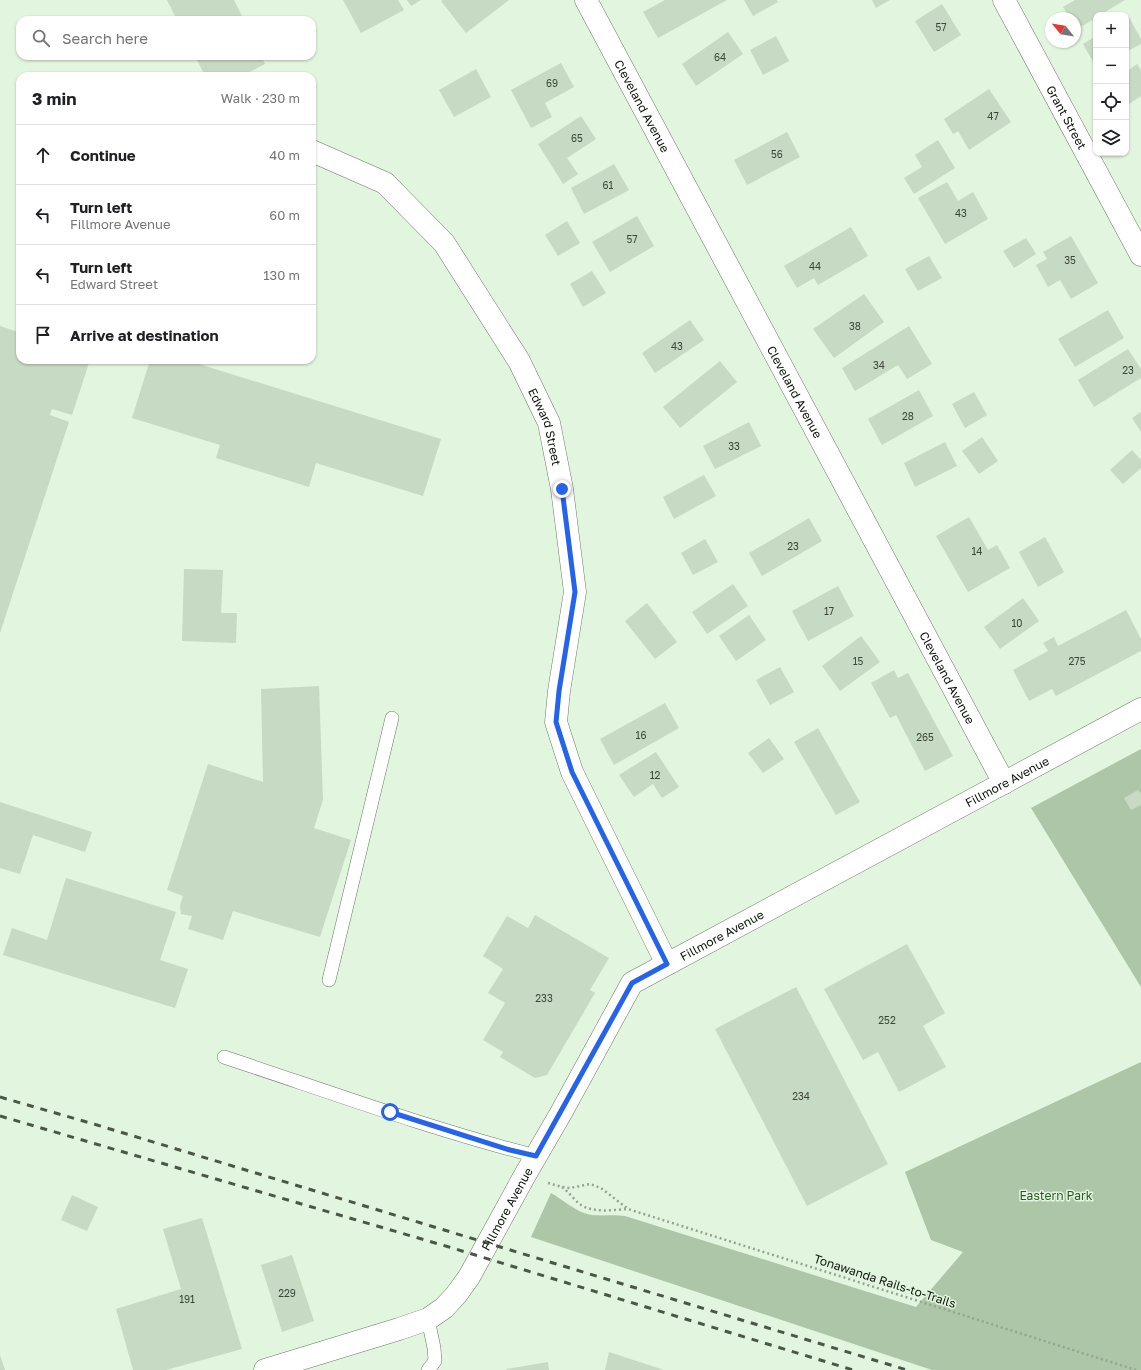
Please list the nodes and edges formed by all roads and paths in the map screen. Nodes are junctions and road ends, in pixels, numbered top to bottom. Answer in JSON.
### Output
{"nodes":[{"id":1,"x":586,"y":0,"type":"edge"},
{"id":2,"x":1004,"y":0,"type":"edge"},
{"id":3,"x":316,"y":153,"type":"edge"},
{"id":4,"x":1141,"y":255,"type":"edge"},
{"id":5,"x":1141,"y":709,"type":"edge"},
{"id":6,"x":392,"y":718,"type":"dead end"},
{"id":7,"x":1004,"y":783,"type":"junction"},
{"id":8,"x":667,"y":964,"type":"junction"},
{"id":9,"x":329,"y":980,"type":"dead end"},
{"id":10,"x":224,"y":1057,"type":"dead end"},
{"id":11,"x":536,"y":1156,"type":"junction"},
{"id":12,"x":545,"y":1182,"type":"dead end"},
{"id":13,"x":562,"y":1187,"type":"junction"},
{"id":14,"x":628,"y":1209,"type":"junction"},
{"id":15,"x":428,"y":1318,"type":"junction"},
{"id":16,"x":265,"y":1370,"type":"edge"},
{"id":17,"x":428,"y":1370,"type":"edge"},
{"id":18,"x":1136,"y":1370,"type":"edge"}],
"edges":[{"from":1,"to":7,"type":"street","name":"Cleveland Avenue"},
{"from":2,"to":4,"type":"street","name":"Grant Street"},
{"from":3,"to":8,"type":"street","name":"Edward Street"},
{"from":5,"to":7,"type":"street","name":"Fillmore Avenue"},
{"from":6,"to":9,"type":"lane"},
{"from":7,"to":8,"type":"street","name":"Fillmore Avenue"},
{"from":8,"to":11,"type":"street","name":"Fillmore Avenue"},
{"from":10,"to":11,"type":"lane"},
{"from":11,"to":15,"type":"street","name":"Fillmore Avenue"},
{"from":12,"to":13,"type":"path"},
{"from":13,"to":14,"type":"path"},
{"from":13,"to":14,"type":"path"},
{"from":14,"to":18,"type":"path","name":"Tonawanda Rails-to-Trails"},
{"from":15,"to":16,"type":"street","name":"Fillmore Avenue"},
{"from":15,"to":17,"type":"lane"}]}
